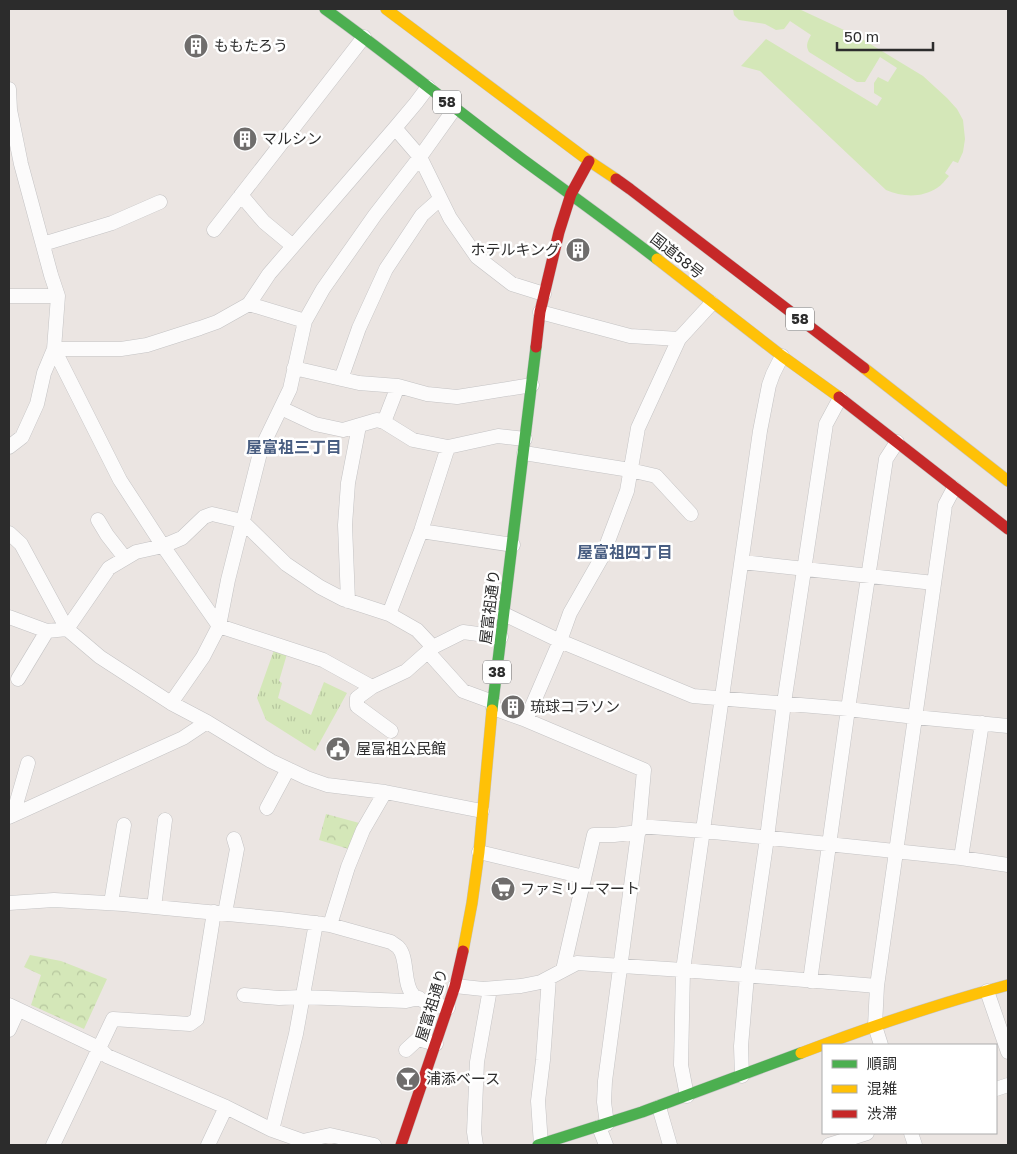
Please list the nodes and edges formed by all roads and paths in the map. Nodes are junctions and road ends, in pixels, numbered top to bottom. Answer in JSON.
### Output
{"nodes":[{"id":1,"x":325,"y":9,"type":"edge"},
{"id":2,"x":386,"y":9,"type":"edge"},
{"id":3,"x":364,"y":37,"type":"junction"},
{"id":4,"x":428,"y":87,"type":"junction"},
{"id":5,"x":9,"y":89,"type":"edge"},
{"id":6,"x":455,"y":108,"type":"junction"},
{"id":7,"x":395,"y":128,"type":"junction"},
{"id":8,"x":420,"y":157,"type":"junction"},
{"id":9,"x":589,"y":161,"type":"junction"},
{"id":10,"x":15,"y":164,"type":"edge"},
{"id":11,"x":571,"y":194,"type":"junction"},
{"id":12,"x":241,"y":195,"type":"junction"},
{"id":13,"x":440,"y":199,"type":"junction"},
{"id":14,"x":160,"y":202,"type":"dead end"},
{"id":15,"x":214,"y":230,"type":"dead end"},
{"id":16,"x":43,"y":244,"type":"junction"},
{"id":17,"x":293,"y":246,"type":"junction"},
{"id":18,"x":544,"y":294,"type":"junction"},
{"id":19,"x":9,"y":296,"type":"edge"},
{"id":20,"x":58,"y":296,"type":"junction"},
{"id":21,"x":712,"y":302,"type":"junction"},
{"id":22,"x":249,"y":304,"type":"junction"},
{"id":23,"x":540,"y":312,"type":"junction"},
{"id":24,"x":305,"y":321,"type":"junction"},
{"id":25,"x":679,"y":339,"type":"junction"},
{"id":26,"x":54,"y":349,"type":"junction"},
{"id":27,"x":782,"y":356,"type":"junction"},
{"id":28,"x":294,"y":368,"type":"junction"},
{"id":29,"x":341,"y":379,"type":"junction"},
{"id":30,"x":532,"y":385,"type":"junction"},
{"id":31,"x":398,"y":386,"type":"junction"},
{"id":32,"x":840,"y":398,"type":"junction"},
{"id":33,"x":281,"y":408,"type":"junction"},
{"id":34,"x":384,"y":422,"type":"junction"},
{"id":35,"x":359,"y":426,"type":"junction"},
{"id":36,"x":897,"y":442,"type":"junction"},
{"id":37,"x":525,"y":446,"type":"junction"},
{"id":38,"x":9,"y":447,"type":"edge"},
{"id":39,"x":448,"y":447,"type":"junction"},
{"id":40,"x":630,"y":470,"type":"junction"},
{"id":41,"x":1008,"y":480,"type":"edge"},
{"id":42,"x":954,"y":488,"type":"junction"},
{"id":43,"x":691,"y":514,"type":"dead end"},
{"id":44,"x":98,"y":520,"type":"dead end"},
{"id":45,"x":242,"y":521,"type":"junction"},
{"id":46,"x":1008,"y":529,"type":"edge"},
{"id":47,"x":421,"y":531,"type":"junction"},
{"id":48,"x":9,"y":533,"type":"edge"},
{"id":49,"x":513,"y":545,"type":"junction"},
{"id":50,"x":163,"y":546,"type":"junction"},
{"id":51,"x":125,"y":558,"type":"junction"},
{"id":52,"x":742,"y":562,"type":"junction"},
{"id":53,"x":804,"y":570,"type":"junction"},
{"id":54,"x":868,"y":576,"type":"junction"},
{"id":55,"x":934,"y":583,"type":"junction"},
{"id":56,"x":348,"y":601,"type":"junction"},
{"id":57,"x":389,"y":614,"type":"junction"},
{"id":58,"x":504,"y":614,"type":"junction"},
{"id":59,"x":9,"y":617,"type":"edge"},
{"id":60,"x":219,"y":626,"type":"junction"},
{"id":61,"x":66,"y":629,"type":"junction"},
{"id":62,"x":47,"y":631,"type":"junction"},
{"id":63,"x":501,"y":637,"type":"junction"},
{"id":64,"x":560,"y":641,"type":"junction"},
{"id":65,"x":430,"y":650,"type":"junction"},
{"id":66,"x":18,"y":679,"type":"dead end"},
{"id":67,"x":372,"y":687,"type":"junction"},
{"id":68,"x":722,"y":698,"type":"junction"},
{"id":69,"x":171,"y":703,"type":"junction"},
{"id":70,"x":784,"y":703,"type":"junction"},
{"id":71,"x":493,"y":705,"type":"junction"},
{"id":72,"x":848,"y":708,"type":"junction"},
{"id":73,"x":915,"y":717,"type":"junction"},
{"id":74,"x":526,"y":720,"type":"junction"},
{"id":75,"x":207,"y":722,"type":"junction"},
{"id":76,"x":982,"y":723,"type":"junction"},
{"id":77,"x":1008,"y":726,"type":"edge"},
{"id":78,"x":391,"y":731,"type":"dead end"},
{"id":79,"x":28,"y":763,"type":"dead end"},
{"id":80,"x":288,"y":769,"type":"junction"},
{"id":81,"x":385,"y":792,"type":"junction"},
{"id":82,"x":267,"y":808,"type":"dead end"},
{"id":83,"x":482,"y":811,"type":"junction"},
{"id":84,"x":11,"y":816,"type":"edge"},
{"id":85,"x":165,"y":820,"type":"dead end"},
{"id":86,"x":124,"y":825,"type":"dead end"},
{"id":87,"x":639,"y":829,"type":"junction"},
{"id":88,"x":704,"y":831,"type":"junction"},
{"id":89,"x":767,"y":838,"type":"junction"},
{"id":90,"x":234,"y":839,"type":"dead end"},
{"id":91,"x":829,"y":845,"type":"junction"},
{"id":92,"x":896,"y":851,"type":"junction"},
{"id":93,"x":479,"y":852,"type":"junction"},
{"id":94,"x":961,"y":858,"type":"junction"},
{"id":95,"x":1008,"y":865,"type":"edge"},
{"id":96,"x":584,"y":877,"type":"junction"},
{"id":97,"x":9,"y":903,"type":"edge"},
{"id":98,"x":111,"y":903,"type":"junction"},
{"id":99,"x":154,"y":907,"type":"junction"},
{"id":100,"x":220,"y":912,"type":"junction"},
{"id":101,"x":323,"y":924,"type":"junction"},
{"id":102,"x":621,"y":966,"type":"junction"},
{"id":103,"x":563,"y":970,"type":"junction"},
{"id":104,"x":683,"y":970,"type":"junction"},
{"id":105,"x":746,"y":976,"type":"junction"},
{"id":106,"x":548,"y":978,"type":"junction"},
{"id":107,"x":810,"y":981,"type":"junction"},
{"id":108,"x":455,"y":986,"type":"junction"},
{"id":109,"x":877,"y":986,"type":"junction"},
{"id":110,"x":1008,"y":986,"type":"edge"},
{"id":111,"x":490,"y":989,"type":"junction"},
{"id":112,"x":987,"y":990,"type":"junction"},
{"id":113,"x":244,"y":995,"type":"dead end"},
{"id":114,"x":302,"y":997,"type":"junction"},
{"id":115,"x":419,"y":998,"type":"junction"},
{"id":116,"x":14,"y":1008,"type":"edge"},
{"id":117,"x":448,"y":1008,"type":"junction"},
{"id":118,"x":875,"y":1026,"type":"junction"},
{"id":119,"x":9,"y":1030,"type":"edge"},
{"id":120,"x":436,"y":1044,"type":"junction"},
{"id":121,"x":827,"y":1044,"type":"edge"},
{"id":122,"x":881,"y":1044,"type":"edge"},
{"id":123,"x":822,"y":1046,"type":"edge"},
{"id":124,"x":99,"y":1048,"type":"junction"},
{"id":125,"x":406,"y":1050,"type":"dead end"},
{"id":126,"x":1008,"y":1052,"type":"edge"},
{"id":127,"x":742,"y":1076,"type":"junction"},
{"id":128,"x":687,"y":1096,"type":"junction"},
{"id":129,"x":226,"y":1107,"type":"junction"},
{"id":130,"x":658,"y":1107,"type":"junction"},
{"id":131,"x":603,"y":1125,"type":"junction"},
{"id":132,"x":272,"y":1130,"type":"junction"},
{"id":133,"x":865,"y":1134,"type":"edge"},
{"id":134,"x":54,"y":1145,"type":"edge"},
{"id":135,"x":208,"y":1145,"type":"edge"},
{"id":136,"x":374,"y":1145,"type":"edge"},
{"id":137,"x":401,"y":1145,"type":"edge"},
{"id":138,"x":476,"y":1145,"type":"edge"},
{"id":139,"x":540,"y":1145,"type":"edge"},
{"id":140,"x":606,"y":1145,"type":"edge"},
{"id":141,"x":670,"y":1145,"type":"edge"},
{"id":142,"x":829,"y":1145,"type":"edge"}],
"edges":[{"from":1,"to":3,"type":"main road","name":"国道58号","number":"58"},
{"from":2,"to":9,"type":"main road","name":"国道58号","number":"58"},
{"from":3,"to":4,"type":"main road","name":"国道58号","number":"58"},
{"from":3,"to":12,"type":"street"},
{"from":4,"to":6,"type":"main road","name":"国道58号","number":"58"},
{"from":4,"to":7,"type":"street"},
{"from":5,"to":10,"type":"street"},
{"from":6,"to":8,"type":"street"},
{"from":6,"to":11,"type":"main road","name":"国道58号","number":"58"},
{"from":7,"to":8,"type":"street"},
{"from":7,"to":17,"type":"street"},
{"from":8,"to":13,"type":"street"},
{"from":8,"to":24,"type":"street"},
{"from":9,"to":11,"type":"main road","name":"屋富祖通り","number":"38"},
{"from":9,"to":41,"type":"main road","name":"国道58号","number":"58"},
{"from":10,"to":16,"type":"street"},
{"from":11,"to":18,"type":"main road","name":"屋富祖通り","number":"38"},
{"from":11,"to":21,"type":"main road","name":"国道58号","number":"58"},
{"from":12,"to":15,"type":"street"},
{"from":12,"to":17,"type":"street"},
{"from":13,"to":18,"type":"street"},
{"from":13,"to":29,"type":"street"},
{"from":14,"to":16,"type":"street"},
{"from":16,"to":20,"type":"street"},
{"from":17,"to":22,"type":"street"},
{"from":18,"to":23,"type":"main road","name":"屋富祖通り","number":"38"},
{"from":19,"to":20,"type":"street"},
{"from":20,"to":26,"type":"street"},
{"from":21,"to":25,"type":"street"},
{"from":21,"to":27,"type":"main road","name":"国道58号","number":"58"},
{"from":22,"to":24,"type":"street"},
{"from":22,"to":26,"type":"street"},
{"from":23,"to":25,"type":"street"},
{"from":23,"to":30,"type":"main road","name":"屋富祖通り","number":"38"},
{"from":24,"to":28,"type":"street"},
{"from":25,"to":40,"type":"street"},
{"from":26,"to":38,"type":"street"},
{"from":26,"to":50,"type":"street"},
{"from":27,"to":32,"type":"main road","name":"国道58号","number":"58"},
{"from":27,"to":52,"type":"street"},
{"from":28,"to":29,"type":"street"},
{"from":28,"to":33,"type":"street"},
{"from":29,"to":31,"type":"street"},
{"from":30,"to":31,"type":"street"},
{"from":30,"to":37,"type":"main road","name":"屋富祖通り","number":"38"},
{"from":31,"to":34,"type":"street"},
{"from":32,"to":36,"type":"main road","name":"国道58号","number":"58"},
{"from":32,"to":53,"type":"street"},
{"from":33,"to":35,"type":"street"},
{"from":33,"to":45,"type":"street"},
{"from":34,"to":35,"type":"street"},
{"from":34,"to":39,"type":"street"},
{"from":35,"to":56,"type":"street"},
{"from":36,"to":42,"type":"main road","name":"国道58号","number":"58"},
{"from":36,"to":54,"type":"street"},
{"from":37,"to":39,"type":"street"},
{"from":37,"to":40,"type":"street"},
{"from":37,"to":49,"type":"main road","name":"屋富祖通り","number":"38"},
{"from":39,"to":47,"type":"street"},
{"from":40,"to":43,"type":"street"},
{"from":40,"to":64,"type":"street"},
{"from":42,"to":46,"type":"main road","name":"国道58号","number":"58"},
{"from":42,"to":55,"type":"street"},
{"from":44,"to":51,"type":"street"},
{"from":45,"to":50,"type":"street"},
{"from":45,"to":56,"type":"street"},
{"from":45,"to":60,"type":"street"},
{"from":47,"to":49,"type":"street"},
{"from":47,"to":57,"type":"street"},
{"from":48,"to":61,"type":"street"},
{"from":49,"to":58,"type":"main road","name":"屋富祖通り","number":"38"},
{"from":50,"to":51,"type":"street"},
{"from":50,"to":60,"type":"street"},
{"from":51,"to":61,"type":"street"},
{"from":52,"to":53,"type":"street"},
{"from":52,"to":68,"type":"street"},
{"from":53,"to":54,"type":"street"},
{"from":53,"to":70,"type":"street"},
{"from":54,"to":55,"type":"street"},
{"from":54,"to":72,"type":"street"},
{"from":55,"to":73,"type":"street"},
{"from":56,"to":57,"type":"street"},
{"from":57,"to":65,"type":"street"},
{"from":58,"to":63,"type":"main road","name":"屋富祖通り","number":"38"},
{"from":58,"to":64,"type":"street"},
{"from":59,"to":62,"type":"street"},
{"from":60,"to":67,"type":"street"},
{"from":60,"to":69,"type":"street"},
{"from":61,"to":62,"type":"street"},
{"from":61,"to":69,"type":"street"},
{"from":62,"to":66,"type":"street"},
{"from":63,"to":65,"type":"street"},
{"from":63,"to":71,"type":"main road","name":"屋富祖通り","number":"38"},
{"from":64,"to":68,"type":"street"},
{"from":64,"to":74,"type":"street"},
{"from":65,"to":67,"type":"street"},
{"from":65,"to":71,"type":"street"},
{"from":67,"to":78,"type":"street"},
{"from":68,"to":70,"type":"street"},
{"from":68,"to":88,"type":"street"},
{"from":69,"to":75,"type":"street"},
{"from":70,"to":72,"type":"street"},
{"from":70,"to":89,"type":"street"},
{"from":71,"to":74,"type":"street"},
{"from":71,"to":83,"type":"main road","name":"屋富祖通り","number":"38"},
{"from":72,"to":73,"type":"street"},
{"from":72,"to":91,"type":"street"},
{"from":73,"to":76,"type":"street"},
{"from":73,"to":92,"type":"street"},
{"from":74,"to":87,"type":"street"},
{"from":75,"to":80,"type":"street"},
{"from":75,"to":84,"type":"street"},
{"from":76,"to":77,"type":"street"},
{"from":76,"to":94,"type":"street"},
{"from":79,"to":84,"type":"street"},
{"from":80,"to":81,"type":"street"},
{"from":80,"to":82,"type":"street"},
{"from":81,"to":83,"type":"street"},
{"from":81,"to":101,"type":"street"},
{"from":83,"to":93,"type":"main road","name":"屋富祖通り","number":"38"},
{"from":85,"to":99,"type":"street"},
{"from":86,"to":98,"type":"street"},
{"from":87,"to":88,"type":"street"},
{"from":87,"to":96,"type":"street"},
{"from":87,"to":102,"type":"street"},
{"from":88,"to":89,"type":"street"},
{"from":88,"to":104,"type":"street"},
{"from":89,"to":91,"type":"street"},
{"from":89,"to":105,"type":"street"},
{"from":90,"to":100,"type":"street"},
{"from":91,"to":92,"type":"street"},
{"from":91,"to":107,"type":"street"},
{"from":92,"to":94,"type":"street"},
{"from":92,"to":109,"type":"street"},
{"from":93,"to":96,"type":"street"},
{"from":93,"to":108,"type":"main road","name":"屋富祖通り","number":"38"},
{"from":94,"to":95,"type":"street"},
{"from":96,"to":103,"type":"street"},
{"from":97,"to":98,"type":"street"},
{"from":98,"to":99,"type":"street"},
{"from":99,"to":100,"type":"street"},
{"from":100,"to":101,"type":"street"},
{"from":100,"to":124,"type":"street"},
{"from":101,"to":114,"type":"street"},
{"from":101,"to":115,"type":"street"},
{"from":102,"to":103,"type":"street"},
{"from":102,"to":104,"type":"street"},
{"from":102,"to":131,"type":"street"},
{"from":103,"to":106,"type":"street"},
{"from":104,"to":105,"type":"street"},
{"from":104,"to":128,"type":"street"},
{"from":105,"to":107,"type":"street"},
{"from":105,"to":127,"type":"street"},
{"from":106,"to":111,"type":"street"},
{"from":106,"to":139,"type":"street"},
{"from":107,"to":109,"type":"street"},
{"from":108,"to":111,"type":"street"},
{"from":108,"to":117,"type":"main road","name":"屋富祖通り","number":"38"},
{"from":109,"to":118,"type":"street"},
{"from":110,"to":112,"type":"main road"},
{"from":111,"to":138,"type":"street"},
{"from":112,"to":118,"type":"main road"},
{"from":112,"to":126,"type":"street"},
{"from":113,"to":114,"type":"street"},
{"from":114,"to":115,"type":"street"},
{"from":114,"to":132,"type":"street"},
{"from":115,"to":117,"type":"street"},
{"from":116,"to":119,"type":"street"},
{"from":116,"to":124,"type":"street"},
{"from":117,"to":120,"type":"main road","name":"屋富祖通り","number":"38"},
{"from":118,"to":121,"type":"main road"},
{"from":118,"to":122,"type":"street"},
{"from":120,"to":125,"type":"street"},
{"from":120,"to":137,"type":"main road","name":"屋富祖通り","number":"38"},
{"from":123,"to":127,"type":"main road"},
{"from":124,"to":129,"type":"street"},
{"from":124,"to":134,"type":"street"},
{"from":127,"to":128,"type":"main road"},
{"from":128,"to":130,"type":"main road"},
{"from":129,"to":132,"type":"street"},
{"from":129,"to":135,"type":"street"},
{"from":130,"to":131,"type":"main road"},
{"from":130,"to":141,"type":"street"},
{"from":131,"to":139,"type":"main road"},
{"from":131,"to":140,"type":"street"},
{"from":132,"to":136,"type":"street"},
{"from":133,"to":142,"type":"street"}]}
